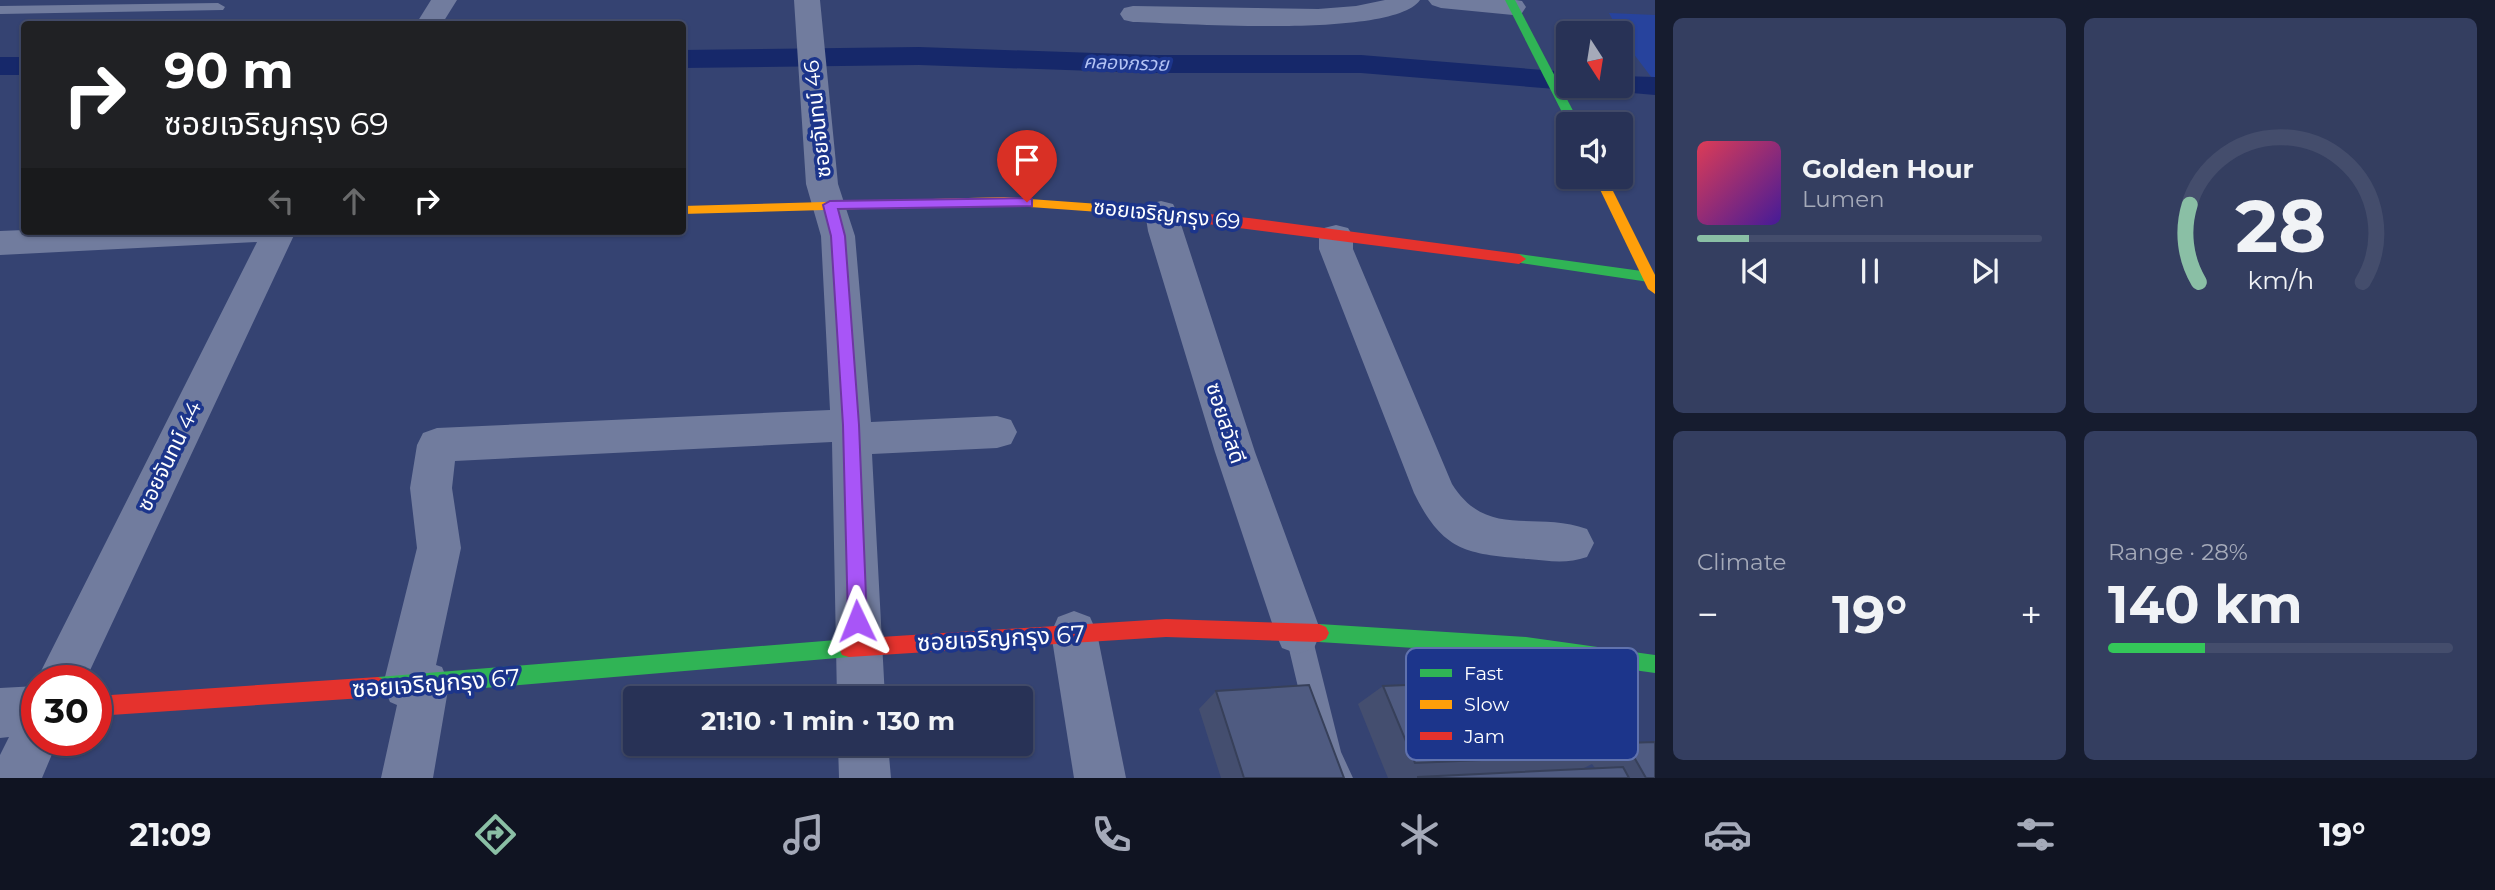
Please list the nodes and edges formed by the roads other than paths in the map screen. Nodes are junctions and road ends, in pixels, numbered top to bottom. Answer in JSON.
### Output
{"nodes":[{"id":1,"x":444,"y":0,"type":"edge"},
{"id":2,"x":807,"y":0,"type":"edge"},
{"id":3,"x":1407,"y":0,"type":"edge"},
{"id":4,"x":1441,"y":0,"type":"edge"},
{"id":5,"x":1511,"y":4,"type":"edge"},
{"id":6,"x":218,"y":7,"type":"dead end"},
{"id":7,"x":0,"y":10,"type":"edge"},
{"id":8,"x":1133,"y":15,"type":"dead end"},
{"id":9,"x":431,"y":21,"type":"edge"},
{"id":10,"x":1568,"y":112,"type":"edge"},
{"id":11,"x":1606,"y":189,"type":"edge"},
{"id":12,"x":830,"y":205,"type":"junction"},
{"id":13,"x":686,"y":210,"type":"edge"},
{"id":14,"x":1161,"y":212,"type":"junction"},
{"id":15,"x":171,"y":235,"type":"edge"},
{"id":16,"x":277,"y":235,"type":"edge"},
{"id":17,"x":1335,"y":236,"type":"junction"},
{"id":18,"x":0,"y":243,"type":"edge"},
{"id":19,"x":1652,"y":283,"type":"edge"},
{"id":20,"x":851,"y":432,"type":"junction"},
{"id":21,"x":997,"y":432,"type":"dead end"},
{"id":22,"x":1572,"y":543,"type":"dead end"},
{"id":23,"x":1298,"y":632,"type":"junction"},
{"id":24,"x":1074,"y":633,"type":"junction"},
{"id":25,"x":1540,"y":648,"type":"edge"},
{"id":26,"x":858,"y":649,"type":"junction"},
{"id":27,"x":68,"y":665,"type":"edge"},
{"id":28,"x":416,"y":685,"type":"junction"},
{"id":29,"x":860,"y":686,"type":"edge"},
{"id":30,"x":112,"y":705,"type":"edge"},
{"id":31,"x":21,"y":711,"type":"edge"},
{"id":32,"x":0,"y":713,"type":"edge"},
{"id":33,"x":26,"y":756,"type":"edge"},
{"id":34,"x":864,"y":756,"type":"edge"},
{"id":35,"x":16,"y":778,"type":"edge"},
{"id":36,"x":407,"y":778,"type":"edge"},
{"id":37,"x":865,"y":778,"type":"edge"},
{"id":38,"x":1100,"y":778,"type":"edge"},
{"id":39,"x":1339,"y":778,"type":"edge"}],
"edges":[{"from":1,"to":9,"type":"street"},
{"from":2,"to":12,"type":"street","name":"ซอยจันทน์ 46"},
{"from":3,"to":8,"type":"street"},
{"from":4,"to":5,"type":"street"},
{"from":5,"to":10,"type":"street"},
{"from":6,"to":7,"type":"lane"},
{"from":11,"to":19,"type":"street"},
{"from":12,"to":13,"type":"street","name":"ซอยเจริญกรุง 69"},
{"from":12,"to":14,"type":"street","name":"ซอยเจริญกรุง 69"},
{"from":12,"to":20,"type":"street","name":"ซอยจันทน์ 46"},
{"from":14,"to":17,"type":"street","name":"ซอยเจริญกรุง 69"},
{"from":14,"to":23,"type":"street","name":"ซอยสวัสดี"},
{"from":15,"to":18,"type":"street"},
{"from":16,"to":27,"type":"street","name":"ซอยจันทน์ 44"},
{"from":17,"to":19,"type":"street","name":"ซอยเจริญกรุง 69"},
{"from":17,"to":22,"type":"street"},
{"from":20,"to":21,"type":"street"},
{"from":20,"to":26,"type":"street","name":"ซอยจันทน์ 46"},
{"from":20,"to":28,"type":"street"},
{"from":23,"to":24,"type":"street","name":"ซอยเจริญกรุง 67"},
{"from":23,"to":25,"type":"street","name":"ซอยเจริญกรุง 67"},
{"from":23,"to":39,"type":"lane"},
{"from":24,"to":26,"type":"street","name":"ซอยเจริญกรุง 67"},
{"from":24,"to":38,"type":"street"},
{"from":26,"to":28,"type":"street","name":"ซอยเจริญกรุง 67"},
{"from":26,"to":29,"type":"street","name":"ซอยจันทน์ 46"},
{"from":28,"to":30,"type":"street","name":"ซอยเจริญกรุง 67"},
{"from":28,"to":36,"type":"street"},
{"from":31,"to":32,"type":"street"},
{"from":33,"to":35,"type":"street"},
{"from":34,"to":37,"type":"street"}]}
